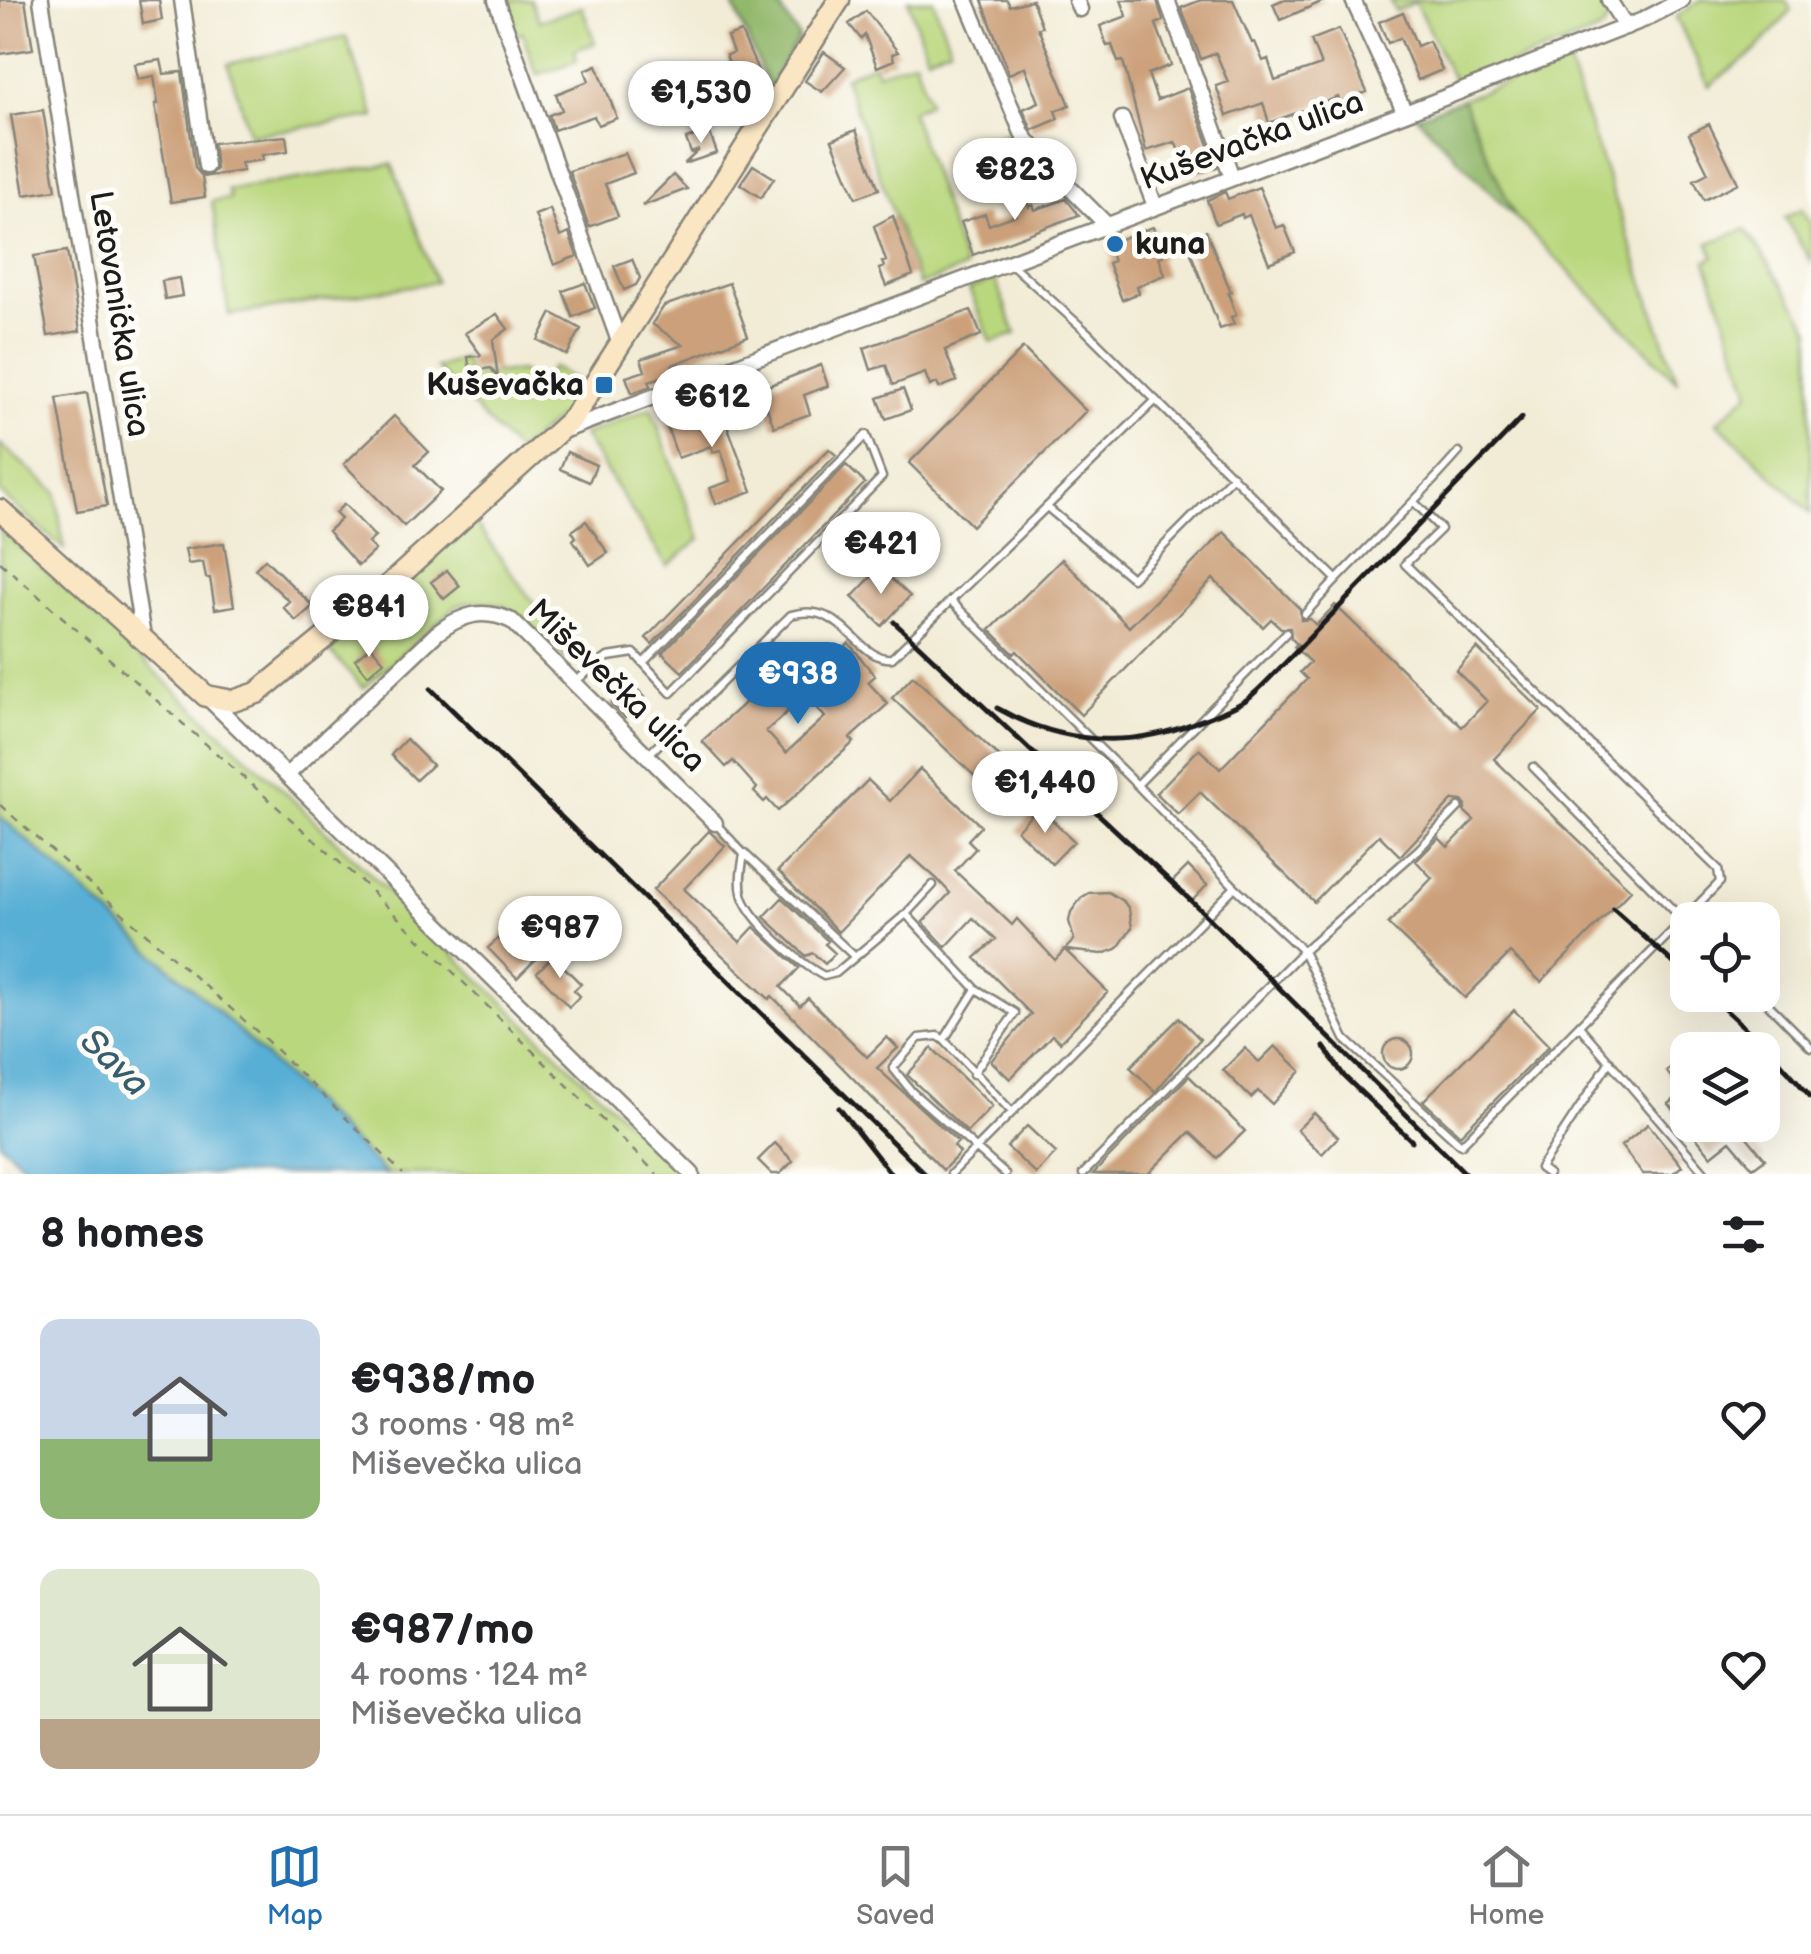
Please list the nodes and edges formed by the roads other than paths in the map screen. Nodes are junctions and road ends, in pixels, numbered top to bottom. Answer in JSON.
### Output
{"nodes":[{"id":1,"x":41,"y":0,"type":"edge"},
{"id":2,"x":182,"y":0,"type":"edge"},
{"id":3,"x":496,"y":0,"type":"edge"},
{"id":4,"x":839,"y":0,"type":"edge"},
{"id":5,"x":966,"y":0,"type":"edge"},
{"id":6,"x":1167,"y":0,"type":"edge"},
{"id":7,"x":1352,"y":0,"type":"edge"},
{"id":8,"x":1610,"y":0,"type":"edge"},
{"id":9,"x":1682,"y":0,"type":"edge"},
{"id":10,"x":1626,"y":27,"type":"junction"},
{"id":11,"x":1404,"y":114,"type":"junction"},
{"id":12,"x":1122,"y":119,"type":"dead end"},
{"id":13,"x":206,"y":166,"type":"dead end"},
{"id":14,"x":1232,"y":177,"type":"junction"},
{"id":15,"x":1155,"y":206,"type":"junction"},
{"id":16,"x":1107,"y":225,"type":"junction"},
{"id":17,"x":1010,"y":262,"type":"junction"},
{"id":18,"x":620,"y":341,"type":"junction"},
{"id":19,"x":1156,"y":400,"type":"junction"},
{"id":20,"x":559,"y":434,"type":"junction"},
{"id":21,"x":1459,"y":452,"type":"dead end"},
{"id":22,"x":1233,"y":476,"type":"junction"},
{"id":23,"x":1415,"y":503,"type":"junction"},
{"id":24,"x":1048,"y":508,"type":"junction"},
{"id":25,"x":0,"y":510,"type":"edge"},
{"id":26,"x":1336,"y":579,"type":"junction"},
{"id":27,"x":952,"y":602,"type":"junction"},
{"id":28,"x":1305,"y":614,"type":"dead end"},
{"id":29,"x":1286,"y":633,"type":"dead end"},
{"id":30,"x":142,"y":637,"type":"junction"},
{"id":31,"x":644,"y":662,"type":"junction"},
{"id":32,"x":573,"y":682,"type":"junction"},
{"id":33,"x":206,"y":696,"type":"junction"},
{"id":34,"x":646,"y":756,"type":"junction"},
{"id":35,"x":1533,"y":767,"type":"dead end"},
{"id":36,"x":288,"y":774,"type":"junction"},
{"id":37,"x":1137,"y":784,"type":"junction"},
{"id":38,"x":1458,"y":807,"type":"dead end"},
{"id":39,"x":715,"y":823,"type":"joint"},
{"id":40,"x":744,"y":854,"type":"junction"},
{"id":41,"x":933,"y":885,"type":"dead end"},
{"id":42,"x":1235,"y":887,"type":"junction"},
{"id":43,"x":1702,"y":902,"type":"edge"},
{"id":44,"x":1670,"y":907,"type":"edge"},
{"id":45,"x":906,"y":914,"type":"junction"},
{"id":46,"x":1670,"y":937,"type":"edge"},
{"id":47,"x":1303,"y":951,"type":"junction"},
{"id":48,"x":854,"y":957,"type":"junction"},
{"id":49,"x":976,"y":989,"type":"junction"},
{"id":50,"x":1776,"y":1012,"type":"edge"},
{"id":51,"x":1578,"y":1026,"type":"junction"},
{"id":52,"x":944,"y":1040,"type":"junction"},
{"id":53,"x":1811,"y":1047,"type":"edge"},
{"id":54,"x":1610,"y":1061,"type":"junction"},
{"id":55,"x":973,"y":1074,"type":"junction"},
{"id":56,"x":1012,"y":1112,"type":"junction"},
{"id":57,"x":978,"y":1148,"type":"junction"},
{"id":58,"x":692,"y":1174,"type":"edge"},
{"id":59,"x":951,"y":1174,"type":"edge"},
{"id":60,"x":1005,"y":1174,"type":"edge"},
{"id":61,"x":1083,"y":1174,"type":"edge"},
{"id":62,"x":1548,"y":1174,"type":"edge"},
{"id":63,"x":1706,"y":1174,"type":"edge"}],
"edges":[{"from":1,"to":30,"type":"street","name":"Letovanićka ulica"},
{"from":2,"to":13,"type":"street"},
{"from":3,"to":18,"type":"street"},
{"from":4,"to":18,"type":"street"},
{"from":5,"to":16,"type":"street"},
{"from":6,"to":14,"type":"street"},
{"from":7,"to":11,"type":"street"},
{"from":8,"to":10,"type":"street"},
{"from":9,"to":10,"type":"street","name":"Kuševačka ulica"},
{"from":10,"to":11,"type":"street","name":"Kuševačka ulica"},
{"from":11,"to":14,"type":"street","name":"Kuševačka ulica"},
{"from":12,"to":15,"type":"street"},
{"from":14,"to":15,"type":"street","name":"Kuševačka ulica"},
{"from":15,"to":16,"type":"street","name":"Kuševačka ulica"},
{"from":16,"to":17,"type":"street","name":"Kuševačka ulica"},
{"from":17,"to":19,"type":"lane"},
{"from":17,"to":20,"type":"street","name":"Kuševačka ulica"},
{"from":18,"to":20,"type":"street"},
{"from":19,"to":22,"type":"lane"},
{"from":19,"to":24,"type":"lane"},
{"from":20,"to":33,"type":"street"},
{"from":21,"to":23,"type":"lane"},
{"from":22,"to":24,"type":"lane"},
{"from":22,"to":26,"type":"lane"},
{"from":23,"to":26,"type":"lane"},
{"from":23,"to":43,"type":"lane"},
{"from":24,"to":27,"type":"lane"},
{"from":25,"to":30,"type":"street"},
{"from":26,"to":28,"type":"lane"},
{"from":27,"to":34,"type":"lane"},
{"from":27,"to":37,"type":"lane"},
{"from":29,"to":37,"type":"lane"},
{"from":30,"to":33,"type":"street"},
{"from":31,"to":31,"type":"lane"},
{"from":31,"to":32,"type":"lane"},
{"from":32,"to":34,"type":"street","name":"Miševečka ulica"},
{"from":32,"to":36,"type":"street","name":"Miševečka ulica"},
{"from":33,"to":36,"type":"street"},
{"from":34,"to":39,"type":"street","name":"Miševečka ulica"},
{"from":35,"to":44,"type":"lane"},
{"from":36,"to":58,"type":"street"},
{"from":37,"to":42,"type":"lane"},
{"from":38,"to":47,"type":"lane"},
{"from":39,"to":40,"type":"lane"},
{"from":40,"to":48,"type":"lane"},
{"from":40,"to":48,"type":"lane"},
{"from":41,"to":45,"type":"lane"},
{"from":42,"to":47,"type":"lane"},
{"from":42,"to":56,"type":"lane"},
{"from":45,"to":48,"type":"lane"},
{"from":45,"to":49,"type":"lane"},
{"from":46,"to":51,"type":"lane"},
{"from":47,"to":51,"type":"lane"},
{"from":47,"to":61,"type":"lane"},
{"from":49,"to":52,"type":"lane"},
{"from":49,"to":55,"type":"lane"},
{"from":50,"to":53,"type":"lane"},
{"from":51,"to":54,"type":"lane"},
{"from":52,"to":55,"type":"lane"},
{"from":52,"to":57,"type":"lane"},
{"from":54,"to":62,"type":"lane"},
{"from":54,"to":63,"type":"lane"},
{"from":55,"to":56,"type":"lane"},
{"from":56,"to":57,"type":"lane"},
{"from":57,"to":59,"type":"lane"},
{"from":57,"to":60,"type":"lane"}]}
